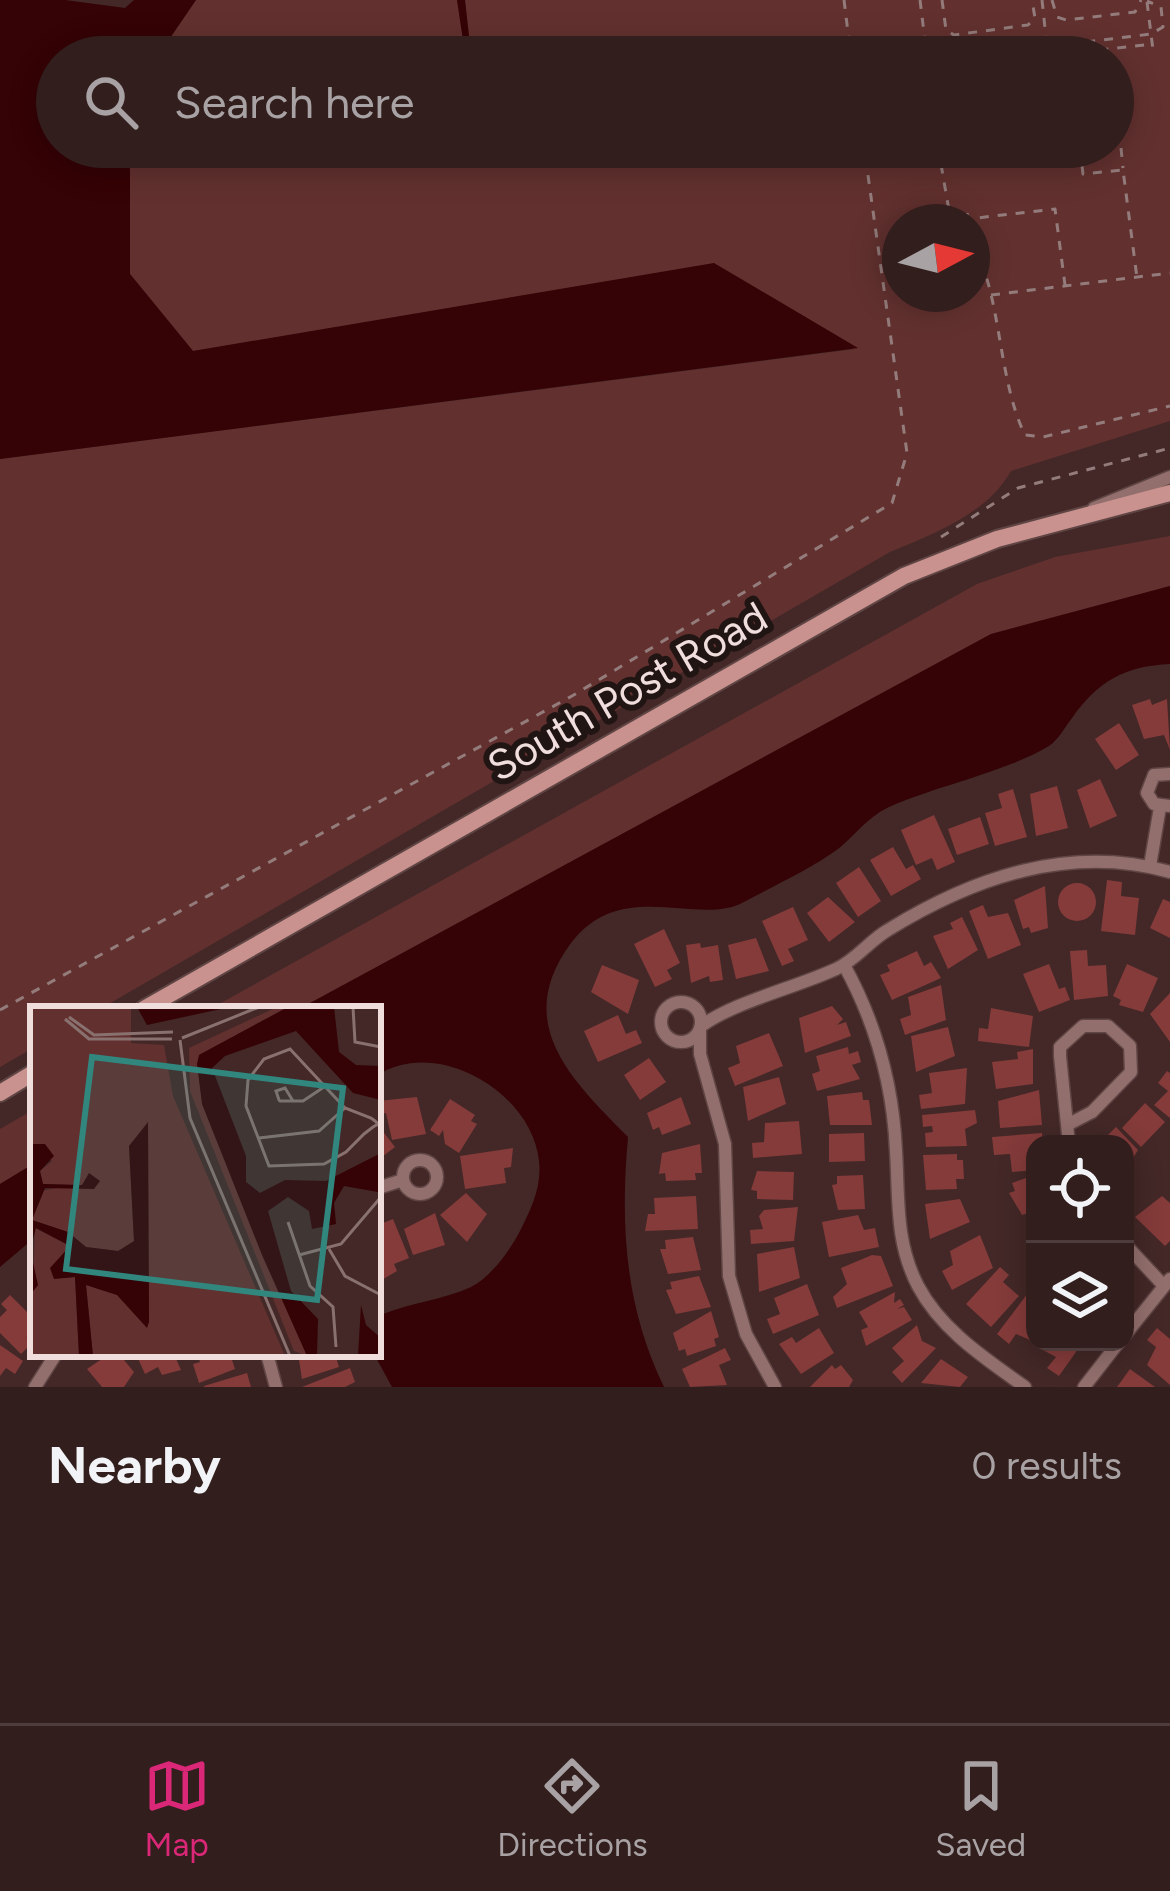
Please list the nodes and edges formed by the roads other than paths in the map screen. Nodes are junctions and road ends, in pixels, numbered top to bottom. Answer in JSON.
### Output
{"nodes":[{"id":1,"x":1170,"y":477,"type":"edge"},
{"id":2,"x":1170,"y":493,"type":"edge"},
{"id":3,"x":1084,"y":513,"type":"junction"},
{"id":4,"x":1170,"y":774,"type":"edge"},
{"id":5,"x":1165,"y":807,"type":"edge"},
{"id":6,"x":1150,"y":866,"type":"junction"},
{"id":7,"x":1170,"y":872,"type":"edge"},
{"id":8,"x":844,"y":965,"type":"junction"},
{"id":9,"x":149,"y":1006,"type":"edge"},
{"id":10,"x":30,"y":1075,"type":"edge"},
{"id":11,"x":0,"y":1093,"type":"edge"},
{"id":12,"x":1067,"y":1125,"type":"junction"},
{"id":13,"x":1068,"y":1135,"type":"edge"},
{"id":14,"x":403,"y":1180,"type":"dead end"},
{"id":15,"x":381,"y":1187,"type":"edge"},
{"id":16,"x":1134,"y":1252,"type":"edge"},
{"id":17,"x":1167,"y":1283,"type":"edge"},
{"id":18,"x":1134,"y":1324,"type":"edge"},
{"id":19,"x":1112,"y":1351,"type":"edge"},
{"id":20,"x":54,"y":1357,"type":"edge"},
{"id":21,"x":268,"y":1357,"type":"edge"},
{"id":22,"x":35,"y":1387,"type":"edge"},
{"id":23,"x":276,"y":1387,"type":"edge"},
{"id":24,"x":775,"y":1387,"type":"edge"},
{"id":25,"x":1025,"y":1387,"type":"edge"},
{"id":26,"x":1084,"y":1387,"type":"edge"}],
"edges":[{"from":1,"to":3,"type":"street"},
{"from":2,"to":3,"type":"street","name":"South Post Road"},
{"from":3,"to":9,"type":"street","name":"South Post Road"},
{"from":4,"to":5,"type":"street"},
{"from":5,"to":6,"type":"street"},
{"from":6,"to":7,"type":"street"},
{"from":6,"to":8,"type":"street"},
{"from":8,"to":24,"type":"street"},
{"from":8,"to":25,"type":"street"},
{"from":10,"to":11,"type":"street"},
{"from":12,"to":12,"type":"street"},
{"from":12,"to":13,"type":"street"},
{"from":14,"to":15,"type":"street"},
{"from":16,"to":17,"type":"street"},
{"from":17,"to":18,"type":"street"},
{"from":19,"to":26,"type":"street"},
{"from":20,"to":22,"type":"street"},
{"from":21,"to":23,"type":"street"}]}
